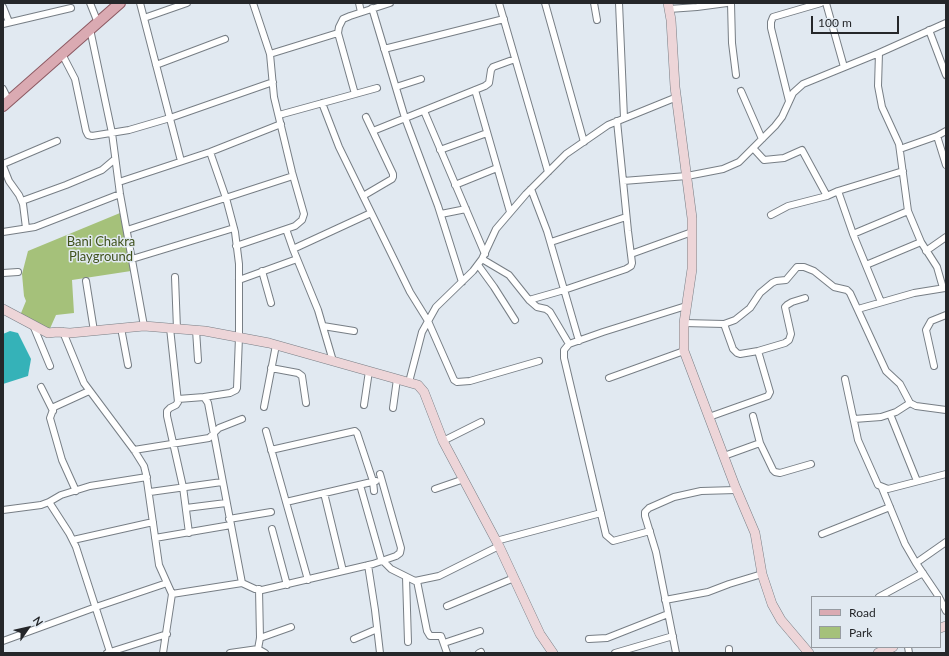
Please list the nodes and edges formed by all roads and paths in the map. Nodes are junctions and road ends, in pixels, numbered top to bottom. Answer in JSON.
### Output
{"nodes":[{"id":1,"x":90,"y":3,"type":"edge"},
{"id":2,"x":120,"y":3,"type":"edge"},
{"id":3,"x":140,"y":3,"type":"edge"},
{"id":4,"x":187,"y":3,"type":"edge"},
{"id":5,"x":253,"y":3,"type":"edge"},
{"id":6,"x":358,"y":3,"type":"edge"},
{"id":7,"x":390,"y":3,"type":"edge"},
{"id":8,"x":499,"y":3,"type":"edge"},
{"id":9,"x":545,"y":3,"type":"edge"},
{"id":10,"x":594,"y":3,"type":"edge"},
{"id":11,"x":619,"y":3,"type":"edge"},
{"id":12,"x":727,"y":3,"type":"edge"},
{"id":13,"x":731,"y":3,"type":"edge"},
{"id":14,"x":821,"y":3,"type":"edge"},
{"id":15,"x":826,"y":3,"type":"edge"},
{"id":16,"x":669,"y":6,"type":"edge"},
{"id":17,"x":3,"y":7,"type":"edge"},
{"id":18,"x":71,"y":8,"type":"dead end"},
{"id":19,"x":372,"y":8,"type":"junction"},
{"id":20,"x":361,"y":12,"type":"junction"},
{"id":21,"x":144,"y":18,"type":"junction"},
{"id":22,"x":504,"y":19,"type":"junction"},
{"id":23,"x":597,"y":20,"type":"dead end"},
{"id":24,"x":6,"y":23,"type":"edge"},
{"id":25,"x":946,"y":23,"type":"edge"},
{"id":26,"x":94,"y":26,"type":"junction"},
{"id":27,"x":929,"y":30,"type":"junction"},
{"id":28,"x":338,"y":33,"type":"junction"},
{"id":29,"x":225,"y":39,"type":"dead end"},
{"id":30,"x":384,"y":49,"type":"junction"},
{"id":31,"x":879,"y":53,"type":"junction"},
{"id":32,"x":62,"y":54,"type":"junction"},
{"id":33,"x":270,"y":54,"type":"junction"},
{"id":34,"x":515,"y":59,"type":"junction"},
{"id":35,"x":156,"y":65,"type":"junction"},
{"id":36,"x":844,"y":67,"type":"junction"},
{"id":37,"x":736,"y":75,"type":"dead end"},
{"id":38,"x":946,"y":75,"type":"edge"},
{"id":39,"x":422,"y":79,"type":"dead end"},
{"id":40,"x":273,"y":82,"type":"junction"},
{"id":41,"x":396,"y":86,"type":"junction"},
{"id":42,"x":376,"y":88,"type":"dead end"},
{"id":43,"x":3,"y":89,"type":"edge"},
{"id":44,"x":475,"y":90,"type":"junction"},
{"id":45,"x":742,"y":91,"type":"dead end"},
{"id":46,"x":354,"y":94,"type":"junction"},
{"id":47,"x":677,"y":97,"type":"junction"},
{"id":48,"x":789,"y":101,"type":"junction"},
{"id":49,"x":6,"y":103,"type":"edge"},
{"id":50,"x":322,"y":104,"type":"junction"},
{"id":51,"x":424,"y":111,"type":"junction"},
{"id":52,"x":279,"y":115,"type":"junction"},
{"id":53,"x":366,"y":117,"type":"dead end"},
{"id":54,"x":170,"y":118,"type":"junction"},
{"id":55,"x":405,"y":118,"type":"junction"},
{"id":56,"x":624,"y":118,"type":"junction"},
{"id":57,"x":617,"y":121,"type":"junction"},
{"id":58,"x":281,"y":124,"type":"junction"},
{"id":59,"x":373,"y":131,"type":"junction"},
{"id":60,"x":946,"y":131,"type":"edge"},
{"id":61,"x":487,"y":133,"type":"junction"},
{"id":62,"x":112,"y":134,"type":"junction"},
{"id":63,"x":937,"y":136,"type":"junction"},
{"id":64,"x":762,"y":139,"type":"junction"},
{"id":65,"x":57,"y":141,"type":"dead end"},
{"id":66,"x":584,"y":142,"type":"junction"},
{"id":67,"x":753,"y":148,"type":"junction"},
{"id":68,"x":900,"y":149,"type":"junction"},
{"id":69,"x":440,"y":150,"type":"junction"},
{"id":70,"x":210,"y":152,"type":"junction"},
{"id":71,"x":115,"y":159,"type":"junction"},
{"id":72,"x":181,"y":162,"type":"junction"},
{"id":73,"x":3,"y":165,"type":"edge"},
{"id":74,"x":946,"y":165,"type":"edge"},
{"id":75,"x":497,"y":168,"type":"junction"},
{"id":76,"x":903,"y":171,"type":"junction"},
{"id":77,"x":548,"y":172,"type":"junction"},
{"id":78,"x":293,"y":176,"type":"junction"},
{"id":79,"x":687,"y":176,"type":"junction"},
{"id":80,"x":623,"y":181,"type":"junction"},
{"id":81,"x":119,"y":182,"type":"junction"},
{"id":82,"x":455,"y":185,"type":"junction"},
{"id":83,"x":531,"y":189,"type":"junction"},
{"id":84,"x":838,"y":191,"type":"junction"},
{"id":85,"x":120,"y":194,"type":"junction"},
{"id":86,"x":363,"y":196,"type":"junction"},
{"id":87,"x":827,"y":196,"type":"junction"},
{"id":88,"x":226,"y":198,"type":"junction"},
{"id":89,"x":22,"y":201,"type":"junction"},
{"id":90,"x":466,"y":209,"type":"junction"},
{"id":91,"x":908,"y":211,"type":"junction"},
{"id":92,"x":510,"y":212,"type":"junction"},
{"id":93,"x":371,"y":213,"type":"junction"},
{"id":94,"x":441,"y":214,"type":"junction"},
{"id":95,"x":771,"y":216,"type":"dead end"},
{"id":96,"x":626,"y":217,"type":"junction"},
{"id":97,"x":26,"y":228,"type":"junction"},
{"id":98,"x":234,"y":228,"type":"junction"},
{"id":99,"x":286,"y":229,"type":"junction"},
{"id":100,"x":127,"y":230,"type":"junction"},
{"id":101,"x":3,"y":232,"type":"edge"},
{"id":102,"x":692,"y":232,"type":"junction"},
{"id":103,"x":853,"y":234,"type":"junction"},
{"id":104,"x":946,"y":237,"type":"edge"},
{"id":105,"x":550,"y":242,"type":"junction"},
{"id":106,"x":921,"y":242,"type":"junction"},
{"id":107,"x":236,"y":246,"type":"junction"},
{"id":108,"x":293,"y":249,"type":"junction"},
{"id":109,"x":926,"y":250,"type":"junction"},
{"id":110,"x":631,"y":254,"type":"junction"},
{"id":111,"x":484,"y":256,"type":"junction"},
{"id":112,"x":297,"y":258,"type":"junction"},
{"id":113,"x":132,"y":259,"type":"junction"},
{"id":114,"x":478,"y":265,"type":"junction"},
{"id":115,"x":866,"y":265,"type":"junction"},
{"id":116,"x":262,"y":271,"type":"junction"},
{"id":117,"x":18,"y":272,"type":"dead end"},
{"id":118,"x":3,"y":273,"type":"edge"},
{"id":119,"x":176,"y":277,"type":"dead end"},
{"id":120,"x":239,"y":280,"type":"junction"},
{"id":121,"x":86,"y":281,"type":"dead end"},
{"id":122,"x":462,"y":282,"type":"junction"},
{"id":123,"x":944,"y":288,"type":"edge"},
{"id":124,"x":564,"y":290,"type":"junction"},
{"id":125,"x":805,"y":298,"type":"dead end"},
{"id":126,"x":529,"y":300,"type":"junction"},
{"id":127,"x":881,"y":302,"type":"junction"},
{"id":128,"x":271,"y":303,"type":"dead end"},
{"id":129,"x":686,"y":306,"type":"junction"},
{"id":130,"x":3,"y":309,"type":"edge"},
{"id":131,"x":858,"y":309,"type":"junction"},
{"id":132,"x":946,"y":315,"type":"edge"},
{"id":133,"x":515,"y":320,"type":"dead end"},
{"id":134,"x":428,"y":321,"type":"junction"},
{"id":135,"x":684,"y":323,"type":"junction"},
{"id":136,"x":724,"y":324,"type":"junction"},
{"id":137,"x":33,"y":325,"type":"junction"},
{"id":138,"x":144,"y":326,"type":"junction"},
{"id":139,"x":323,"y":326,"type":"junction"},
{"id":140,"x":121,"y":328,"type":"junction"},
{"id":141,"x":174,"y":328,"type":"junction"},
{"id":142,"x":196,"y":330,"type":"junction"},
{"id":143,"x":94,"y":331,"type":"junction"},
{"id":144,"x":354,"y":331,"type":"dead end"},
{"id":145,"x":63,"y":332,"type":"junction"},
{"id":146,"x":239,"y":337,"type":"junction"},
{"id":147,"x":579,"y":340,"type":"junction"},
{"id":148,"x":569,"y":344,"type":"junction"},
{"id":149,"x":276,"y":345,"type":"junction"},
{"id":150,"x":684,"y":351,"type":"junction"},
{"id":151,"x":758,"y":351,"type":"junction"},
{"id":152,"x":198,"y":360,"type":"dead end"},
{"id":153,"x":539,"y":360,"type":"dead end"},
{"id":154,"x":333,"y":361,"type":"junction"},
{"id":155,"x":128,"y":365,"type":"dead end"},
{"id":156,"x":50,"y":366,"type":"dead end"},
{"id":157,"x":934,"y":366,"type":"dead end"},
{"id":158,"x":271,"y":368,"type":"junction"},
{"id":159,"x":369,"y":371,"type":"junction"},
{"id":160,"x":609,"y":378,"type":"dead end"},
{"id":161,"x":397,"y":379,"type":"junction"},
{"id":162,"x":845,"y":379,"type":"dead end"},
{"id":163,"x":409,"y":382,"type":"junction"},
{"id":164,"x":41,"y":387,"type":"dead end"},
{"id":165,"x":89,"y":391,"type":"junction"},
{"id":166,"x":204,"y":397,"type":"junction"},
{"id":167,"x":178,"y":399,"type":"junction"},
{"id":168,"x":306,"y":403,"type":"dead end"},
{"id":169,"x":910,"y":403,"type":"junction"},
{"id":170,"x":364,"y":405,"type":"dead end"},
{"id":171,"x":264,"y":407,"type":"dead end"},
{"id":172,"x":394,"y":408,"type":"dead end"},
{"id":173,"x":946,"y":410,"type":"edge"},
{"id":174,"x":53,"y":411,"type":"junction"},
{"id":175,"x":890,"y":414,"type":"junction"},
{"id":176,"x":754,"y":416,"type":"dead end"},
{"id":177,"x":709,"y":417,"type":"junction"},
{"id":178,"x":854,"y":418,"type":"junction"},
{"id":179,"x":242,"y":419,"type":"dead end"},
{"id":180,"x":481,"y":422,"type":"dead end"},
{"id":181,"x":266,"y":431,"type":"dead end"},
{"id":182,"x":213,"y":434,"type":"junction"},
{"id":183,"x":443,"y":441,"type":"junction"},
{"id":184,"x":760,"y":443,"type":"junction"},
{"id":185,"x":174,"y":444,"type":"junction"},
{"id":186,"x":134,"y":450,"type":"junction"},
{"id":187,"x":272,"y":450,"type":"junction"},
{"id":188,"x":724,"y":456,"type":"junction"},
{"id":189,"x":811,"y":464,"type":"dead end"},
{"id":190,"x":946,"y":474,"type":"edge"},
{"id":191,"x":147,"y":477,"type":"junction"},
{"id":192,"x":464,"y":478,"type":"junction"},
{"id":193,"x":917,"y":481,"type":"junction"},
{"id":194,"x":222,"y":482,"type":"junction"},
{"id":195,"x":373,"y":482,"type":"junction"},
{"id":196,"x":360,"y":485,"type":"junction"},
{"id":197,"x":183,"y":487,"type":"junction"},
{"id":198,"x":882,"y":488,"type":"junction"},
{"id":199,"x":435,"y":489,"type":"dead end"},
{"id":200,"x":76,"y":490,"type":"junction"},
{"id":201,"x":374,"y":490,"type":"dead end"},
{"id":202,"x":736,"y":490,"type":"junction"},
{"id":203,"x":150,"y":492,"type":"junction"},
{"id":204,"x":324,"y":493,"type":"junction"},
{"id":205,"x":49,"y":502,"type":"junction"},
{"id":206,"x":286,"y":502,"type":"junction"},
{"id":207,"x":226,"y":503,"type":"junction"},
{"id":208,"x":890,"y":507,"type":"junction"},
{"id":209,"x":186,"y":508,"type":"junction"},
{"id":210,"x":3,"y":510,"type":"edge"},
{"id":211,"x":272,"y":512,"type":"dead end"},
{"id":212,"x":601,"y":513,"type":"junction"},
{"id":213,"x":153,"y":522,"type":"junction"},
{"id":214,"x":230,"y":522,"type":"junction"},
{"id":215,"x":272,"y":530,"type":"dead end"},
{"id":216,"x":650,"y":531,"type":"junction"},
{"id":217,"x":189,"y":532,"type":"junction"},
{"id":218,"x":822,"y":534,"type":"dead end"},
{"id":219,"x":155,"y":538,"type":"junction"},
{"id":220,"x":73,"y":540,"type":"junction"},
{"id":221,"x":946,"y":542,"type":"edge"},
{"id":222,"x":498,"y":544,"type":"junction"},
{"id":223,"x":382,"y":561,"type":"junction"},
{"id":224,"x":916,"y":563,"type":"junction"},
{"id":225,"x":368,"y":565,"type":"junction"},
{"id":226,"x":343,"y":571,"type":"junction"},
{"id":227,"x":923,"y":573,"type":"junction"},
{"id":228,"x":762,"y":574,"type":"junction"},
{"id":229,"x":406,"y":576,"type":"junction"},
{"id":230,"x":514,"y":578,"type":"junction"},
{"id":231,"x":308,"y":580,"type":"junction"},
{"id":232,"x":417,"y":581,"type":"junction"},
{"id":233,"x":167,"y":583,"type":"junction"},
{"id":234,"x":242,"y":583,"type":"junction"},
{"id":235,"x":287,"y":584,"type":"junction"},
{"id":236,"x":259,"y":589,"type":"junction"},
{"id":237,"x":172,"y":594,"type":"junction"},
{"id":238,"x":881,"y":596,"type":"edge"},
{"id":239,"x":939,"y":596,"type":"edge"},
{"id":240,"x":665,"y":600,"type":"junction"},
{"id":241,"x":941,"y":600,"type":"edge"},
{"id":242,"x":447,"y":606,"type":"dead end"},
{"id":243,"x":96,"y":607,"type":"junction"},
{"id":244,"x":946,"y":611,"type":"edge"},
{"id":245,"x":668,"y":614,"type":"junction"},
{"id":246,"x":291,"y":627,"type":"dead end"},
{"id":247,"x":377,"y":629,"type":"junction"},
{"id":248,"x":480,"y":631,"type":"dead end"},
{"id":249,"x":167,"y":634,"type":"junction"},
{"id":250,"x":673,"y":636,"type":"junction"},
{"id":251,"x":260,"y":638,"type":"junction"},
{"id":252,"x":354,"y":639,"type":"dead end"},
{"id":253,"x":589,"y":639,"type":"dead end"},
{"id":254,"x":3,"y":641,"type":"edge"},
{"id":255,"x":408,"y":642,"type":"dead end"},
{"id":256,"x":444,"y":642,"type":"junction"},
{"id":257,"x":890,"y":648,"type":"edge"},
{"id":258,"x":256,"y":651,"type":"edge"},
{"id":259,"x":108,"y":652,"type":"edge"},
{"id":260,"x":163,"y":653,"type":"edge"},
{"id":261,"x":230,"y":653,"type":"edge"},
{"id":262,"x":264,"y":653,"type":"edge"},
{"id":263,"x":380,"y":653,"type":"edge"},
{"id":264,"x":447,"y":653,"type":"edge"},
{"id":265,"x":553,"y":653,"type":"edge"},
{"id":266,"x":615,"y":653,"type":"edge"},
{"id":267,"x":676,"y":653,"type":"edge"},
{"id":268,"x":809,"y":653,"type":"edge"},
{"id":269,"x":878,"y":653,"type":"edge"}],
"edges":[{"from":1,"to":26,"type":"street"},
{"from":2,"to":26,"type":"main road"},
{"from":3,"to":21,"type":"street"},
{"from":4,"to":21,"type":"street"},
{"from":5,"to":33,"type":"street"},
{"from":6,"to":20,"type":"street"},
{"from":7,"to":19,"type":"street"},
{"from":8,"to":22,"type":"street"},
{"from":9,"to":66,"type":"street"},
{"from":10,"to":23,"type":"street"},
{"from":11,"to":56,"type":"street"},
{"from":12,"to":16,"type":"street"},
{"from":13,"to":37,"type":"street"},
{"from":14,"to":48,"type":"street"},
{"from":15,"to":36,"type":"street"},
{"from":16,"to":47,"type":"street"},
{"from":17,"to":24,"type":"street"},
{"from":18,"to":24,"type":"street"},
{"from":19,"to":20,"type":"street"},
{"from":19,"to":30,"type":"street"},
{"from":20,"to":28,"type":"street"},
{"from":21,"to":35,"type":"street"},
{"from":22,"to":30,"type":"street"},
{"from":22,"to":34,"type":"street"},
{"from":25,"to":27,"type":"street"},
{"from":26,"to":32,"type":"main road"},
{"from":26,"to":62,"type":"street"},
{"from":27,"to":31,"type":"street"},
{"from":27,"to":38,"type":"street"},
{"from":28,"to":33,"type":"street"},
{"from":28,"to":46,"type":"street"},
{"from":29,"to":35,"type":"street"},
{"from":30,"to":41,"type":"street"},
{"from":31,"to":36,"type":"street"},
{"from":31,"to":68,"type":"street"},
{"from":32,"to":49,"type":"main road"},
{"from":32,"to":62,"type":"street"},
{"from":33,"to":40,"type":"street"},
{"from":34,"to":44,"type":"street"},
{"from":34,"to":77,"type":"street"},
{"from":35,"to":54,"type":"street"},
{"from":36,"to":48,"type":"street"},
{"from":39,"to":41,"type":"street"},
{"from":40,"to":52,"type":"street"},
{"from":40,"to":54,"type":"street"},
{"from":41,"to":55,"type":"street"},
{"from":42,"to":46,"type":"street"},
{"from":43,"to":49,"type":"street"},
{"from":44,"to":51,"type":"street"},
{"from":44,"to":61,"type":"street"},
{"from":45,"to":64,"type":"street"},
{"from":46,"to":50,"type":"street"},
{"from":47,"to":56,"type":"street"},
{"from":47,"to":79,"type":"street"},
{"from":48,"to":64,"type":"street"},
{"from":50,"to":52,"type":"street"},
{"from":50,"to":86,"type":"street"},
{"from":51,"to":55,"type":"street"},
{"from":51,"to":69,"type":"street"},
{"from":52,"to":58,"type":"street"},
{"from":53,"to":59,"type":"street"},
{"from":54,"to":62,"type":"street"},
{"from":54,"to":72,"type":"street"},
{"from":55,"to":59,"type":"street"},
{"from":55,"to":94,"type":"street"},
{"from":56,"to":57,"type":"street"},
{"from":57,"to":66,"type":"street"},
{"from":57,"to":80,"type":"street"},
{"from":58,"to":70,"type":"street"},
{"from":58,"to":78,"type":"street"},
{"from":59,"to":86,"type":"street"},
{"from":60,"to":63,"type":"street"},
{"from":61,"to":69,"type":"street"},
{"from":61,"to":75,"type":"street"},
{"from":62,"to":71,"type":"street"},
{"from":63,"to":68,"type":"street"},
{"from":63,"to":74,"type":"street"},
{"from":64,"to":67,"type":"street"},
{"from":65,"to":73,"type":"street"},
{"from":66,"to":77,"type":"street"},
{"from":67,"to":79,"type":"street"},
{"from":67,"to":87,"type":"street"},
{"from":68,"to":76,"type":"street"},
{"from":69,"to":82,"type":"street"},
{"from":70,"to":72,"type":"street"},
{"from":70,"to":88,"type":"street"},
{"from":71,"to":81,"type":"street"},
{"from":71,"to":89,"type":"street"},
{"from":72,"to":81,"type":"street"},
{"from":73,"to":89,"type":"street"},
{"from":75,"to":82,"type":"street"},
{"from":75,"to":92,"type":"street"},
{"from":76,"to":84,"type":"street"},
{"from":76,"to":91,"type":"street"},
{"from":77,"to":83,"type":"street"},
{"from":78,"to":88,"type":"street"},
{"from":78,"to":99,"type":"street"},
{"from":79,"to":80,"type":"street"},
{"from":79,"to":102,"type":"street"},
{"from":80,"to":96,"type":"street"},
{"from":81,"to":85,"type":"street"},
{"from":82,"to":90,"type":"street"},
{"from":83,"to":92,"type":"street"},
{"from":83,"to":105,"type":"street"},
{"from":84,"to":87,"type":"street"},
{"from":84,"to":103,"type":"street"},
{"from":85,"to":97,"type":"street"},
{"from":85,"to":100,"type":"street"},
{"from":86,"to":93,"type":"street"},
{"from":87,"to":95,"type":"street"},
{"from":88,"to":98,"type":"street"},
{"from":88,"to":100,"type":"street"},
{"from":89,"to":97,"type":"street"},
{"from":90,"to":94,"type":"street"},
{"from":90,"to":111,"type":"street"},
{"from":91,"to":103,"type":"street"},
{"from":91,"to":106,"type":"street"},
{"from":92,"to":111,"type":"street"},
{"from":93,"to":108,"type":"street"},
{"from":93,"to":134,"type":"street"},
{"from":94,"to":122,"type":"street"},
{"from":96,"to":105,"type":"street"},
{"from":96,"to":110,"type":"street"},
{"from":97,"to":101,"type":"street"},
{"from":98,"to":107,"type":"street"},
{"from":98,"to":113,"type":"street"},
{"from":99,"to":107,"type":"street"},
{"from":99,"to":108,"type":"street"},
{"from":100,"to":113,"type":"street"},
{"from":102,"to":110,"type":"street"},
{"from":102,"to":129,"type":"street"},
{"from":103,"to":115,"type":"street"},
{"from":104,"to":109,"type":"street"},
{"from":105,"to":124,"type":"street"},
{"from":106,"to":109,"type":"street"},
{"from":106,"to":115,"type":"street"},
{"from":107,"to":120,"type":"street"},
{"from":108,"to":112,"type":"street"},
{"from":109,"to":123,"type":"street"},
{"from":110,"to":124,"type":"street"},
{"from":111,"to":114,"type":"street"},
{"from":111,"to":126,"type":"street"},
{"from":112,"to":116,"type":"street"},
{"from":112,"to":139,"type":"street"},
{"from":113,"to":138,"type":"street"},
{"from":114,"to":122,"type":"street"},
{"from":114,"to":133,"type":"street"},
{"from":115,"to":127,"type":"street"},
{"from":116,"to":120,"type":"street"},
{"from":116,"to":128,"type":"street"},
{"from":117,"to":118,"type":"street"},
{"from":119,"to":141,"type":"street"},
{"from":120,"to":146,"type":"street"},
{"from":121,"to":143,"type":"street"},
{"from":122,"to":134,"type":"street"},
{"from":123,"to":127,"type":"street"},
{"from":124,"to":126,"type":"street"},
{"from":124,"to":147,"type":"street"},
{"from":125,"to":151,"type":"street"},
{"from":126,"to":148,"type":"street"},
{"from":127,"to":131,"type":"street"},
{"from":129,"to":135,"type":"street"},
{"from":129,"to":147,"type":"street"},
{"from":130,"to":137,"type":"street"},
{"from":131,"to":136,"type":"street"},
{"from":131,"to":169,"type":"street"},
{"from":132,"to":157,"type":"street"},
{"from":134,"to":153,"type":"street"},
{"from":134,"to":163,"type":"street"},
{"from":135,"to":136,"type":"street"},
{"from":135,"to":150,"type":"street"},
{"from":136,"to":151,"type":"street"},
{"from":137,"to":145,"type":"street"},
{"from":137,"to":156,"type":"street"},
{"from":138,"to":140,"type":"street"},
{"from":138,"to":141,"type":"street"},
{"from":139,"to":144,"type":"street"},
{"from":139,"to":154,"type":"street"},
{"from":140,"to":143,"type":"street"},
{"from":140,"to":155,"type":"street"},
{"from":141,"to":142,"type":"street"},
{"from":141,"to":167,"type":"street"},
{"from":142,"to":146,"type":"street"},
{"from":142,"to":152,"type":"street"},
{"from":143,"to":145,"type":"street"},
{"from":145,"to":165,"type":"street"},
{"from":146,"to":149,"type":"street"},
{"from":146,"to":166,"type":"street"},
{"from":147,"to":148,"type":"street"},
{"from":148,"to":212,"type":"street"},
{"from":149,"to":154,"type":"street"},
{"from":149,"to":158,"type":"street"},
{"from":150,"to":160,"type":"street"},
{"from":150,"to":177,"type":"street"},
{"from":151,"to":177,"type":"street"},
{"from":154,"to":159,"type":"street"},
{"from":158,"to":168,"type":"street"},
{"from":158,"to":171,"type":"street"},
{"from":159,"to":161,"type":"street"},
{"from":159,"to":170,"type":"street"},
{"from":161,"to":163,"type":"street"},
{"from":161,"to":172,"type":"street"},
{"from":162,"to":178,"type":"street"},
{"from":163,"to":183,"type":"street"},
{"from":164,"to":174,"type":"street"},
{"from":165,"to":174,"type":"street"},
{"from":165,"to":186,"type":"street"},
{"from":166,"to":167,"type":"street"},
{"from":166,"to":182,"type":"street"},
{"from":167,"to":185,"type":"street"},
{"from":169,"to":173,"type":"street"},
{"from":169,"to":175,"type":"street"},
{"from":174,"to":200,"type":"street"},
{"from":175,"to":178,"type":"street"},
{"from":175,"to":193,"type":"street"},
{"from":176,"to":184,"type":"street"},
{"from":177,"to":188,"type":"street"},
{"from":178,"to":198,"type":"street"},
{"from":179,"to":182,"type":"street"},
{"from":180,"to":183,"type":"street"},
{"from":181,"to":187,"type":"street"},
{"from":182,"to":185,"type":"street"},
{"from":182,"to":194,"type":"street"},
{"from":183,"to":192,"type":"street"},
{"from":184,"to":188,"type":"street"},
{"from":184,"to":189,"type":"street"},
{"from":185,"to":186,"type":"street"},
{"from":185,"to":197,"type":"street"},
{"from":186,"to":191,"type":"street"},
{"from":187,"to":195,"type":"street"},
{"from":187,"to":206,"type":"street"},
{"from":188,"to":202,"type":"street"},
{"from":190,"to":193,"type":"street"},
{"from":191,"to":200,"type":"street"},
{"from":191,"to":203,"type":"street"},
{"from":192,"to":199,"type":"street"},
{"from":192,"to":222,"type":"street"},
{"from":193,"to":198,"type":"street"},
{"from":194,"to":197,"type":"street"},
{"from":194,"to":207,"type":"street"},
{"from":195,"to":196,"type":"street"},
{"from":195,"to":201,"type":"street"},
{"from":195,"to":223,"type":"street"},
{"from":196,"to":204,"type":"street"},
{"from":196,"to":223,"type":"street"},
{"from":197,"to":203,"type":"street"},
{"from":197,"to":209,"type":"street"},
{"from":198,"to":208,"type":"street"},
{"from":200,"to":205,"type":"street"},
{"from":202,"to":216,"type":"street"},
{"from":202,"to":228,"type":"street"},
{"from":203,"to":213,"type":"street"},
{"from":204,"to":206,"type":"street"},
{"from":204,"to":226,"type":"street"},
{"from":205,"to":210,"type":"street"},
{"from":205,"to":220,"type":"street"},
{"from":206,"to":231,"type":"street"},
{"from":207,"to":209,"type":"street"},
{"from":207,"to":214,"type":"street"},
{"from":208,"to":218,"type":"street"},
{"from":208,"to":224,"type":"street"},
{"from":209,"to":217,"type":"street"},
{"from":211,"to":214,"type":"street"},
{"from":212,"to":216,"type":"street"},
{"from":212,"to":222,"type":"street"},
{"from":213,"to":219,"type":"street"},
{"from":213,"to":220,"type":"street"},
{"from":214,"to":217,"type":"street"},
{"from":214,"to":234,"type":"street"},
{"from":215,"to":235,"type":"street"},
{"from":216,"to":240,"type":"street"},
{"from":217,"to":219,"type":"street"},
{"from":219,"to":233,"type":"street"},
{"from":220,"to":243,"type":"street"},
{"from":221,"to":224,"type":"street"},
{"from":222,"to":230,"type":"street"},
{"from":222,"to":232,"type":"street"},
{"from":223,"to":225,"type":"street"},
{"from":223,"to":229,"type":"street"},
{"from":224,"to":227,"type":"street"},
{"from":225,"to":226,"type":"street"},
{"from":225,"to":247,"type":"street"},
{"from":226,"to":231,"type":"street"},
{"from":227,"to":238,"type":"street"},
{"from":227,"to":239,"type":"street"},
{"from":228,"to":240,"type":"street"},
{"from":228,"to":268,"type":"street"},
{"from":229,"to":232,"type":"street"},
{"from":229,"to":255,"type":"street"},
{"from":230,"to":242,"type":"street"},
{"from":230,"to":265,"type":"street"},
{"from":231,"to":235,"type":"street"},
{"from":232,"to":256,"type":"street"},
{"from":233,"to":237,"type":"street"},
{"from":233,"to":243,"type":"street"},
{"from":234,"to":236,"type":"street"},
{"from":234,"to":237,"type":"street"},
{"from":235,"to":236,"type":"street"},
{"from":236,"to":251,"type":"street"},
{"from":237,"to":249,"type":"street"},
{"from":240,"to":245,"type":"street"},
{"from":241,"to":244,"type":"street"},
{"from":243,"to":254,"type":"street"},
{"from":243,"to":259,"type":"street"},
{"from":245,"to":250,"type":"street"},
{"from":245,"to":253,"type":"street"},
{"from":246,"to":251,"type":"street"},
{"from":247,"to":252,"type":"street"},
{"from":247,"to":263,"type":"street"},
{"from":248,"to":256,"type":"street"},
{"from":249,"to":259,"type":"street"},
{"from":249,"to":260,"type":"street"},
{"from":250,"to":266,"type":"street"},
{"from":250,"to":267,"type":"street"},
{"from":251,"to":258,"type":"street"},
{"from":256,"to":264,"type":"street"},
{"from":257,"to":269,"type":"street"},
{"from":258,"to":261,"type":"street"},
{"from":258,"to":262,"type":"street"}]}
